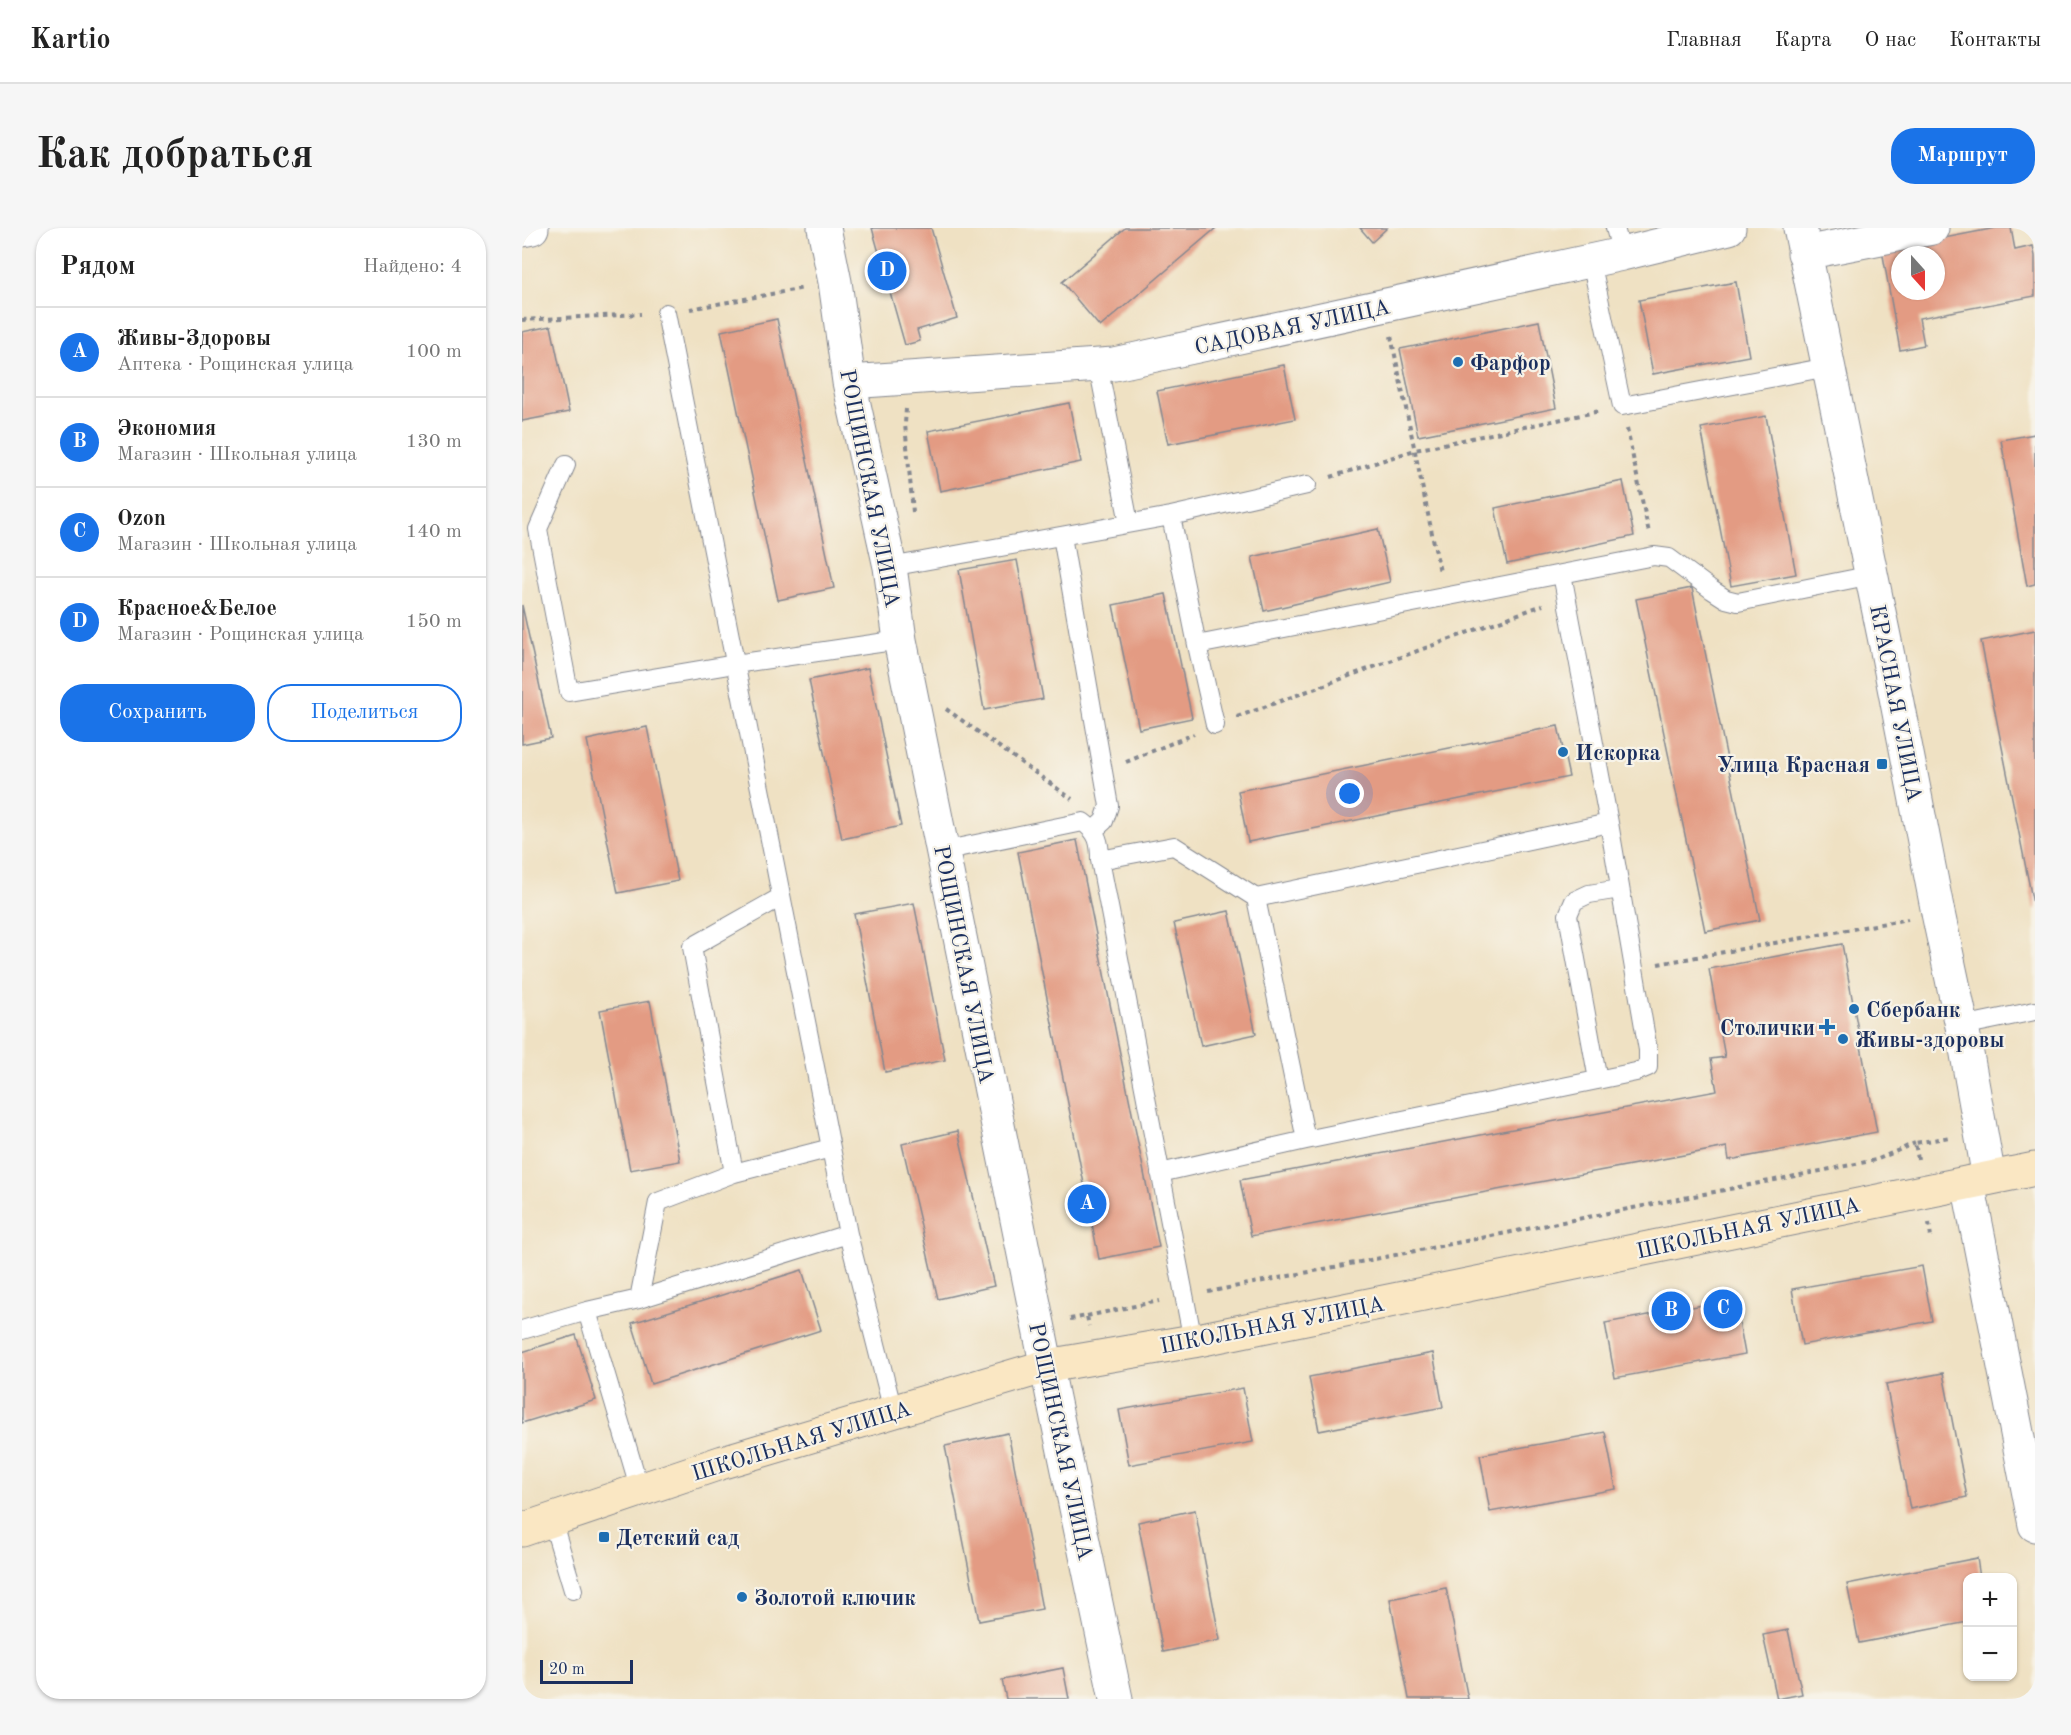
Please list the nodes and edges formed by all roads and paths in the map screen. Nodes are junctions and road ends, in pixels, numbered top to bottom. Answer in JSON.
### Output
{"nodes":[{"id":1,"x":532,"y":228,"type":"edge"},
{"id":2,"x":824,"y":228,"type":"edge"},
{"id":3,"x":1729,"y":228,"type":"edge"},
{"id":4,"x":1932,"y":228,"type":"edge"},
{"id":5,"x":522,"y":230,"type":"edge"},
{"id":6,"x":1619,"y":241,"type":"edge"},
{"id":7,"x":1802,"y":241,"type":"edge"},
{"id":8,"x":1591,"y":261,"type":"junction"},
{"id":9,"x":1385,"y":305,"type":"junction"},
{"id":10,"x":666,"y":313,"type":"dead end"},
{"id":11,"x":1098,"y":365,"type":"junction"},
{"id":12,"x":1828,"y":367,"type":"junction"},
{"id":13,"x":849,"y":382,"type":"junction"},
{"id":14,"x":1622,"y":406,"type":"junction"},
{"id":15,"x":1415,"y":450,"type":"junction"},
{"id":16,"x":566,"y":465,"type":"dead end"},
{"id":17,"x":1307,"y":485,"type":"joint"},
{"id":18,"x":1171,"y":516,"type":"junction"},
{"id":19,"x":1129,"y":524,"type":"junction"},
{"id":20,"x":1062,"y":536,"type":"junction"},
{"id":21,"x":1654,"y":556,"type":"junction"},
{"id":22,"x":890,"y":567,"type":"junction"},
{"id":23,"x":1562,"y":574,"type":"junction"},
{"id":24,"x":1872,"y":575,"type":"junction"},
{"id":25,"x":1445,"y":597,"type":"junction"},
{"id":26,"x":1566,"y":597,"type":"junction"},
{"id":27,"x":900,"y":640,"type":"junction"},
{"id":28,"x":1197,"y":645,"type":"junction"},
{"id":29,"x":735,"y":663,"type":"junction"},
{"id":30,"x":946,"y":708,"type":"dead end"},
{"id":31,"x":1215,"y":725,"type":"junction"},
{"id":32,"x":1103,"y":772,"type":"junction"},
{"id":33,"x":1609,"y":823,"type":"junction"},
{"id":34,"x":1099,"y":826,"type":"junction"},
{"id":35,"x":942,"y":851,"type":"junction"},
{"id":36,"x":1100,"y":860,"type":"junction"},
{"id":37,"x":1620,"y":889,"type":"junction"},
{"id":38,"x":781,"y":897,"type":"junction"},
{"id":39,"x":1256,"y":898,"type":"junction"},
{"id":40,"x":1938,"y":914,"type":"junction"},
{"id":41,"x":1634,"y":968,"type":"junction"},
{"id":42,"x":2035,"y":1011,"type":"edge"},
{"id":43,"x":1962,"y":1026,"type":"junction"},
{"id":44,"x":1598,"y":1080,"type":"junction"},
{"id":45,"x":1306,"y":1140,"type":"junction"},
{"id":46,"x":1915,"y":1143,"type":"dead end"},
{"id":47,"x":831,"y":1148,"type":"junction"},
{"id":48,"x":2035,"y":1169,"type":"edge"},
{"id":49,"x":734,"y":1173,"type":"junction"},
{"id":50,"x":1160,"y":1173,"type":"junction"},
{"id":51,"x":1978,"y":1180,"type":"junction"},
{"id":52,"x":848,"y":1234,"type":"junction"},
{"id":53,"x":1184,"y":1297,"type":"junction"},
{"id":54,"x":639,"y":1299,"type":"junction"},
{"id":55,"x":587,"y":1311,"type":"junction"},
{"id":56,"x":1087,"y":1316,"type":"dead end"},
{"id":57,"x":522,"y":1330,"type":"edge"},
{"id":58,"x":1192,"y":1341,"type":"junction"},
{"id":59,"x":1047,"y":1366,"type":"junction"},
{"id":60,"x":893,"y":1411,"type":"junction"},
{"id":61,"x":640,"y":1490,"type":"junction"},
{"id":62,"x":537,"y":1525,"type":"edge"},
{"id":63,"x":2035,"y":1525,"type":"edge"},
{"id":64,"x":573,"y":1590,"type":"dead end"},
{"id":65,"x":1116,"y":1699,"type":"edge"}],
"edges":[{"from":1,"to":5,"type":"street"},
{"from":2,"to":13,"type":"street","name":"РОЩИНСКАЯ УЛИЦА"},
{"from":3,"to":6,"type":"street","name":"САДОВАЯ УЛИЦА"},
{"from":4,"to":7,"type":"street"},
{"from":6,"to":8,"type":"street","name":"САДОВАЯ УЛИЦА"},
{"from":7,"to":12,"type":"street","name":"КРАСНАЯ УЛИЦА"},
{"from":8,"to":9,"type":"street","name":"САДОВАЯ УЛИЦА"},
{"from":8,"to":14,"type":"lane"},
{"from":9,"to":11,"type":"street","name":"САДОВАЯ УЛИЦА"},
{"from":9,"to":15,"type":"path"},
{"from":10,"to":29,"type":"lane"},
{"from":11,"to":13,"type":"street","name":"САДОВАЯ УЛИЦА"},
{"from":11,"to":19,"type":"lane"},
{"from":12,"to":14,"type":"lane"},
{"from":12,"to":24,"type":"street","name":"КРАСНАЯ УЛИЦА"},
{"from":13,"to":22,"type":"street","name":"РОЩИНСКАЯ УЛИЦА"},
{"from":14,"to":15,"type":"path"},
{"from":14,"to":21,"type":"path"},
{"from":15,"to":17,"type":"path"},
{"from":15,"to":25,"type":"path"},
{"from":16,"to":29,"type":"lane"},
{"from":17,"to":18,"type":"lane"},
{"from":18,"to":19,"type":"lane"},
{"from":18,"to":28,"type":"lane"},
{"from":19,"to":20,"type":"lane"},
{"from":20,"to":22,"type":"lane"},
{"from":20,"to":32,"type":"lane"},
{"from":21,"to":23,"type":"lane"},
{"from":21,"to":24,"type":"lane"},
{"from":22,"to":27,"type":"street","name":"РОЩИНСКАЯ УЛИЦА"},
{"from":23,"to":25,"type":"lane"},
{"from":23,"to":26,"type":"lane"},
{"from":24,"to":40,"type":"street","name":"КРАСНАЯ УЛИЦА"},
{"from":25,"to":28,"type":"lane"},
{"from":26,"to":31,"type":"path"},
{"from":26,"to":33,"type":"lane"},
{"from":27,"to":29,"type":"lane"},
{"from":27,"to":35,"type":"street","name":"РОЩИНСКАЯ УЛИЦА"},
{"from":28,"to":31,"type":"lane"},
{"from":29,"to":38,"type":"lane"},
{"from":30,"to":34,"type":"path"},
{"from":31,"to":32,"type":"path"},
{"from":32,"to":34,"type":"lane"},
{"from":33,"to":37,"type":"lane"},
{"from":33,"to":39,"type":"lane"},
{"from":34,"to":35,"type":"lane"},
{"from":34,"to":36,"type":"lane"},
{"from":35,"to":59,"type":"street","name":"РОЩИНСКАЯ УЛИЦА"},
{"from":36,"to":39,"type":"lane"},
{"from":36,"to":50,"type":"lane"},
{"from":37,"to":41,"type":"lane"},
{"from":37,"to":44,"type":"lane"},
{"from":38,"to":47,"type":"lane"},
{"from":38,"to":49,"type":"lane"},
{"from":39,"to":45,"type":"lane"},
{"from":40,"to":41,"type":"path"},
{"from":40,"to":43,"type":"street","name":"КРАСНАЯ УЛИЦА"},
{"from":41,"to":44,"type":"lane"},
{"from":42,"to":43,"type":"lane"},
{"from":43,"to":51,"type":"street","name":"КРАСНАЯ УЛИЦА"},
{"from":44,"to":45,"type":"lane"},
{"from":45,"to":50,"type":"lane"},
{"from":46,"to":53,"type":"path"},
{"from":47,"to":49,"type":"lane"},
{"from":47,"to":52,"type":"lane"},
{"from":48,"to":51,"type":"street","name":"ШКОЛЬНАЯ УЛИЦА"},
{"from":49,"to":54,"type":"lane"},
{"from":50,"to":53,"type":"lane"},
{"from":51,"to":58,"type":"street","name":"ШКОЛЬНАЯ УЛИЦА"},
{"from":51,"to":63,"type":"street","name":"КРАСНАЯ УЛИЦА"},
{"from":52,"to":54,"type":"lane"},
{"from":52,"to":60,"type":"lane"},
{"from":53,"to":56,"type":"path"},
{"from":53,"to":58,"type":"lane"},
{"from":54,"to":55,"type":"lane"},
{"from":55,"to":57,"type":"lane"},
{"from":55,"to":61,"type":"lane"},
{"from":58,"to":59,"type":"street","name":"ШКОЛЬНАЯ УЛИЦА"},
{"from":59,"to":60,"type":"street","name":"ШКОЛЬНАЯ УЛИЦА"},
{"from":59,"to":65,"type":"street","name":"РОЩИНСКАЯ УЛИЦА"},
{"from":60,"to":61,"type":"street","name":"ШКОЛЬНАЯ УЛИЦА"},
{"from":61,"to":62,"type":"street","name":"ШКОЛЬНАЯ УЛИЦА"},
{"from":62,"to":64,"type":"lane"}]}
